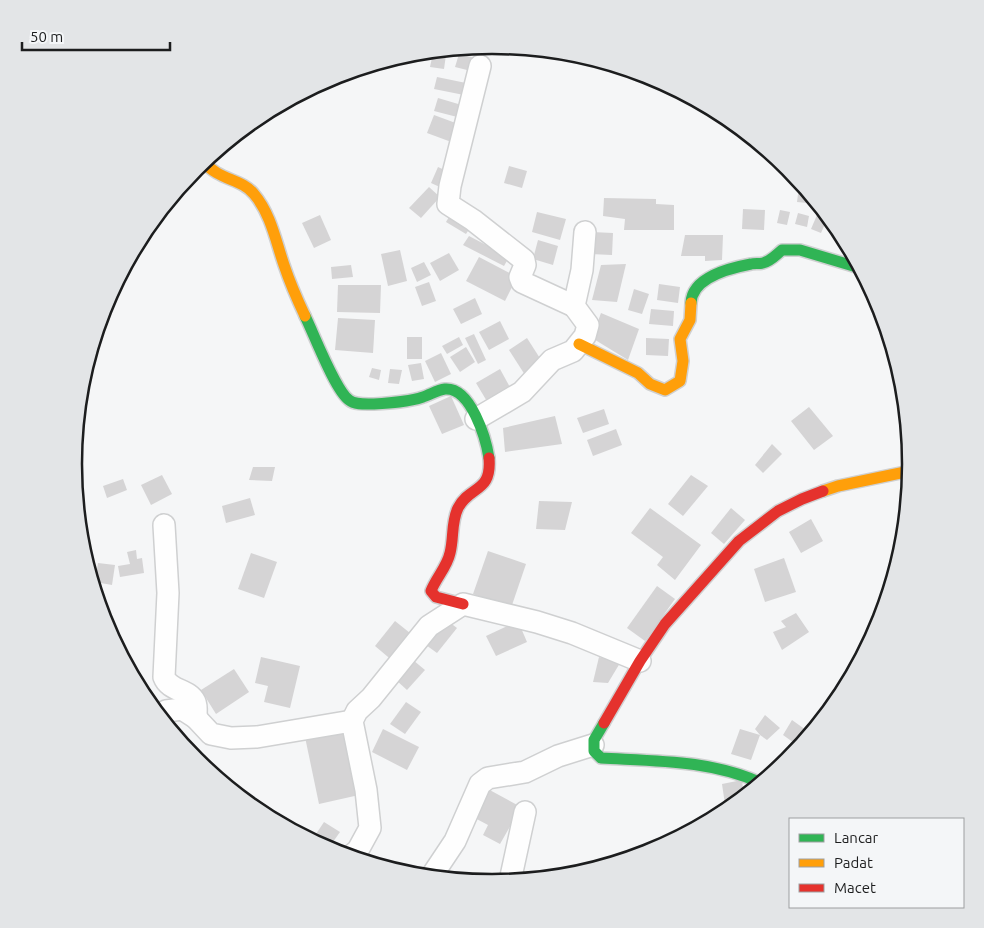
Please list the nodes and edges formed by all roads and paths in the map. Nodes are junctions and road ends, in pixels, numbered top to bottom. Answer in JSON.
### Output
{"nodes":[{"id":1,"x":480,"y":66,"type":"dead end"},
{"id":2,"x":209,"y":168,"type":"edge"},
{"id":3,"x":584,"y":232,"type":"dead end"},
{"id":4,"x":850,"y":265,"type":"edge"},
{"id":5,"x":574,"y":306,"type":"junction"},
{"id":6,"x":579,"y":344,"type":"junction"},
{"id":7,"x":476,"y":419,"type":"junction"},
{"id":8,"x":902,"y":473,"type":"edge"},
{"id":9,"x":164,"y":525,"type":"dead end"},
{"id":10,"x":462,"y":604,"type":"junction"},
{"id":11,"x":640,"y":661,"type":"junction"},
{"id":12,"x":166,"y":712,"type":"edge"},
{"id":13,"x":196,"y":718,"type":"junction"},
{"id":14,"x":352,"y":721,"type":"junction"},
{"id":15,"x":593,"y":745,"type":"junction"},
{"id":16,"x":754,"y":779,"type":"edge"},
{"id":17,"x":525,"y":812,"type":"dead end"},
{"id":18,"x":357,"y":851,"type":"edge"},
{"id":19,"x":435,"y":870,"type":"edge"},
{"id":20,"x":512,"y":873,"type":"edge"}],
"edges":[{"from":1,"to":5,"type":"street"},
{"from":2,"to":7,"type":"street"},
{"from":3,"to":5,"type":"street"},
{"from":4,"to":6,"type":"street"},
{"from":5,"to":6,"type":"street"},
{"from":6,"to":7,"type":"street"},
{"from":7,"to":10,"type":"street"},
{"from":8,"to":11,"type":"street"},
{"from":9,"to":13,"type":"street"},
{"from":10,"to":11,"type":"street"},
{"from":10,"to":14,"type":"street"},
{"from":11,"to":15,"type":"street"},
{"from":12,"to":13,"type":"street"},
{"from":13,"to":14,"type":"street"},
{"from":14,"to":18,"type":"street"},
{"from":15,"to":16,"type":"street"},
{"from":15,"to":19,"type":"street"},
{"from":17,"to":20,"type":"street"}]}
